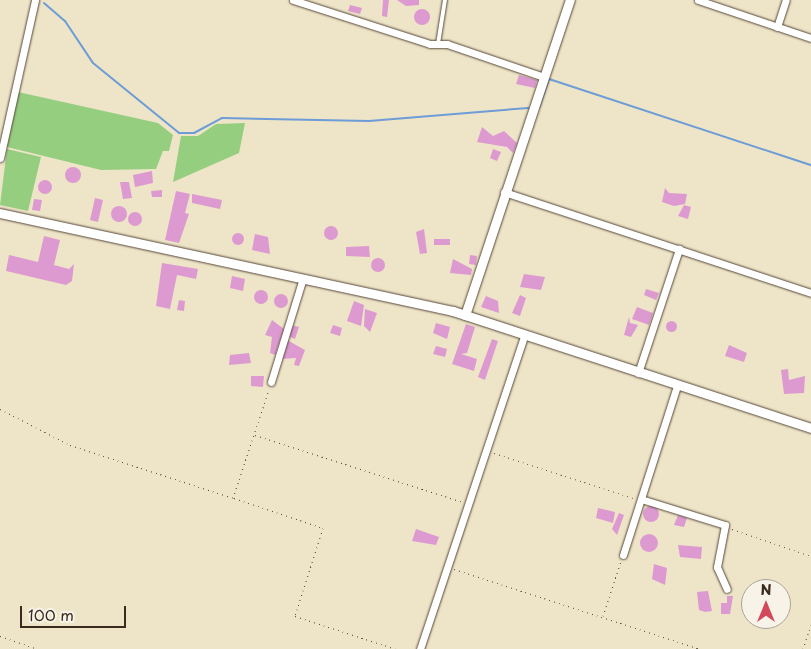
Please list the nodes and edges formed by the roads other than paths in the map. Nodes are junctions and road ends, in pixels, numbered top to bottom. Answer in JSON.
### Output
{"nodes":[{"id":1,"x":35,"y":0,"type":"edge"},
{"id":2,"x":293,"y":0,"type":"edge"},
{"id":3,"x":445,"y":0,"type":"edge"},
{"id":4,"x":570,"y":0,"type":"edge"},
{"id":5,"x":698,"y":0,"type":"edge"},
{"id":6,"x":786,"y":0,"type":"edge"},
{"id":7,"x":777,"y":27,"type":"junction"},
{"id":8,"x":811,"y":38,"type":"edge"},
{"id":9,"x":438,"y":44,"type":"junction"},
{"id":10,"x":544,"y":77,"type":"junction"},
{"id":11,"x":0,"y":158,"type":"edge"},
{"id":12,"x":504,"y":192,"type":"junction"},
{"id":13,"x":0,"y":214,"type":"edge"},
{"id":14,"x":679,"y":249,"type":"junction"},
{"id":15,"x":302,"y":282,"type":"junction"},
{"id":16,"x":811,"y":293,"type":"edge"},
{"id":17,"x":464,"y":314,"type":"junction"},
{"id":18,"x":524,"y":336,"type":"junction"},
{"id":19,"x":638,"y":373,"type":"junction"},
{"id":20,"x":271,"y":382,"type":"road end"},
{"id":21,"x":677,"y":386,"type":"junction"},
{"id":22,"x":811,"y":428,"type":"edge"},
{"id":23,"x":641,"y":500,"type":"junction"},
{"id":24,"x":623,"y":555,"type":"road end"},
{"id":25,"x":727,"y":589,"type":"dead end"},
{"id":26,"x":420,"y":649,"type":"edge"}],
"edges":[{"from":1,"to":11,"type":"street"},
{"from":2,"to":9,"type":"street"},
{"from":3,"to":9,"type":"lane"},
{"from":4,"to":10,"type":"street"},
{"from":5,"to":7,"type":"street"},
{"from":6,"to":7,"type":"street"},
{"from":7,"to":8,"type":"street"},
{"from":9,"to":10,"type":"street"},
{"from":10,"to":12,"type":"street"},
{"from":12,"to":14,"type":"street"},
{"from":12,"to":17,"type":"street"},
{"from":13,"to":15,"type":"street"},
{"from":14,"to":16,"type":"street"},
{"from":14,"to":19,"type":"street"},
{"from":15,"to":17,"type":"street"},
{"from":15,"to":20,"type":"street"},
{"from":17,"to":18,"type":"street"},
{"from":18,"to":19,"type":"street"},
{"from":18,"to":26,"type":"street"},
{"from":19,"to":21,"type":"street"},
{"from":21,"to":22,"type":"street"},
{"from":21,"to":23,"type":"street"},
{"from":23,"to":24,"type":"street"},
{"from":23,"to":25,"type":"street"}]}
